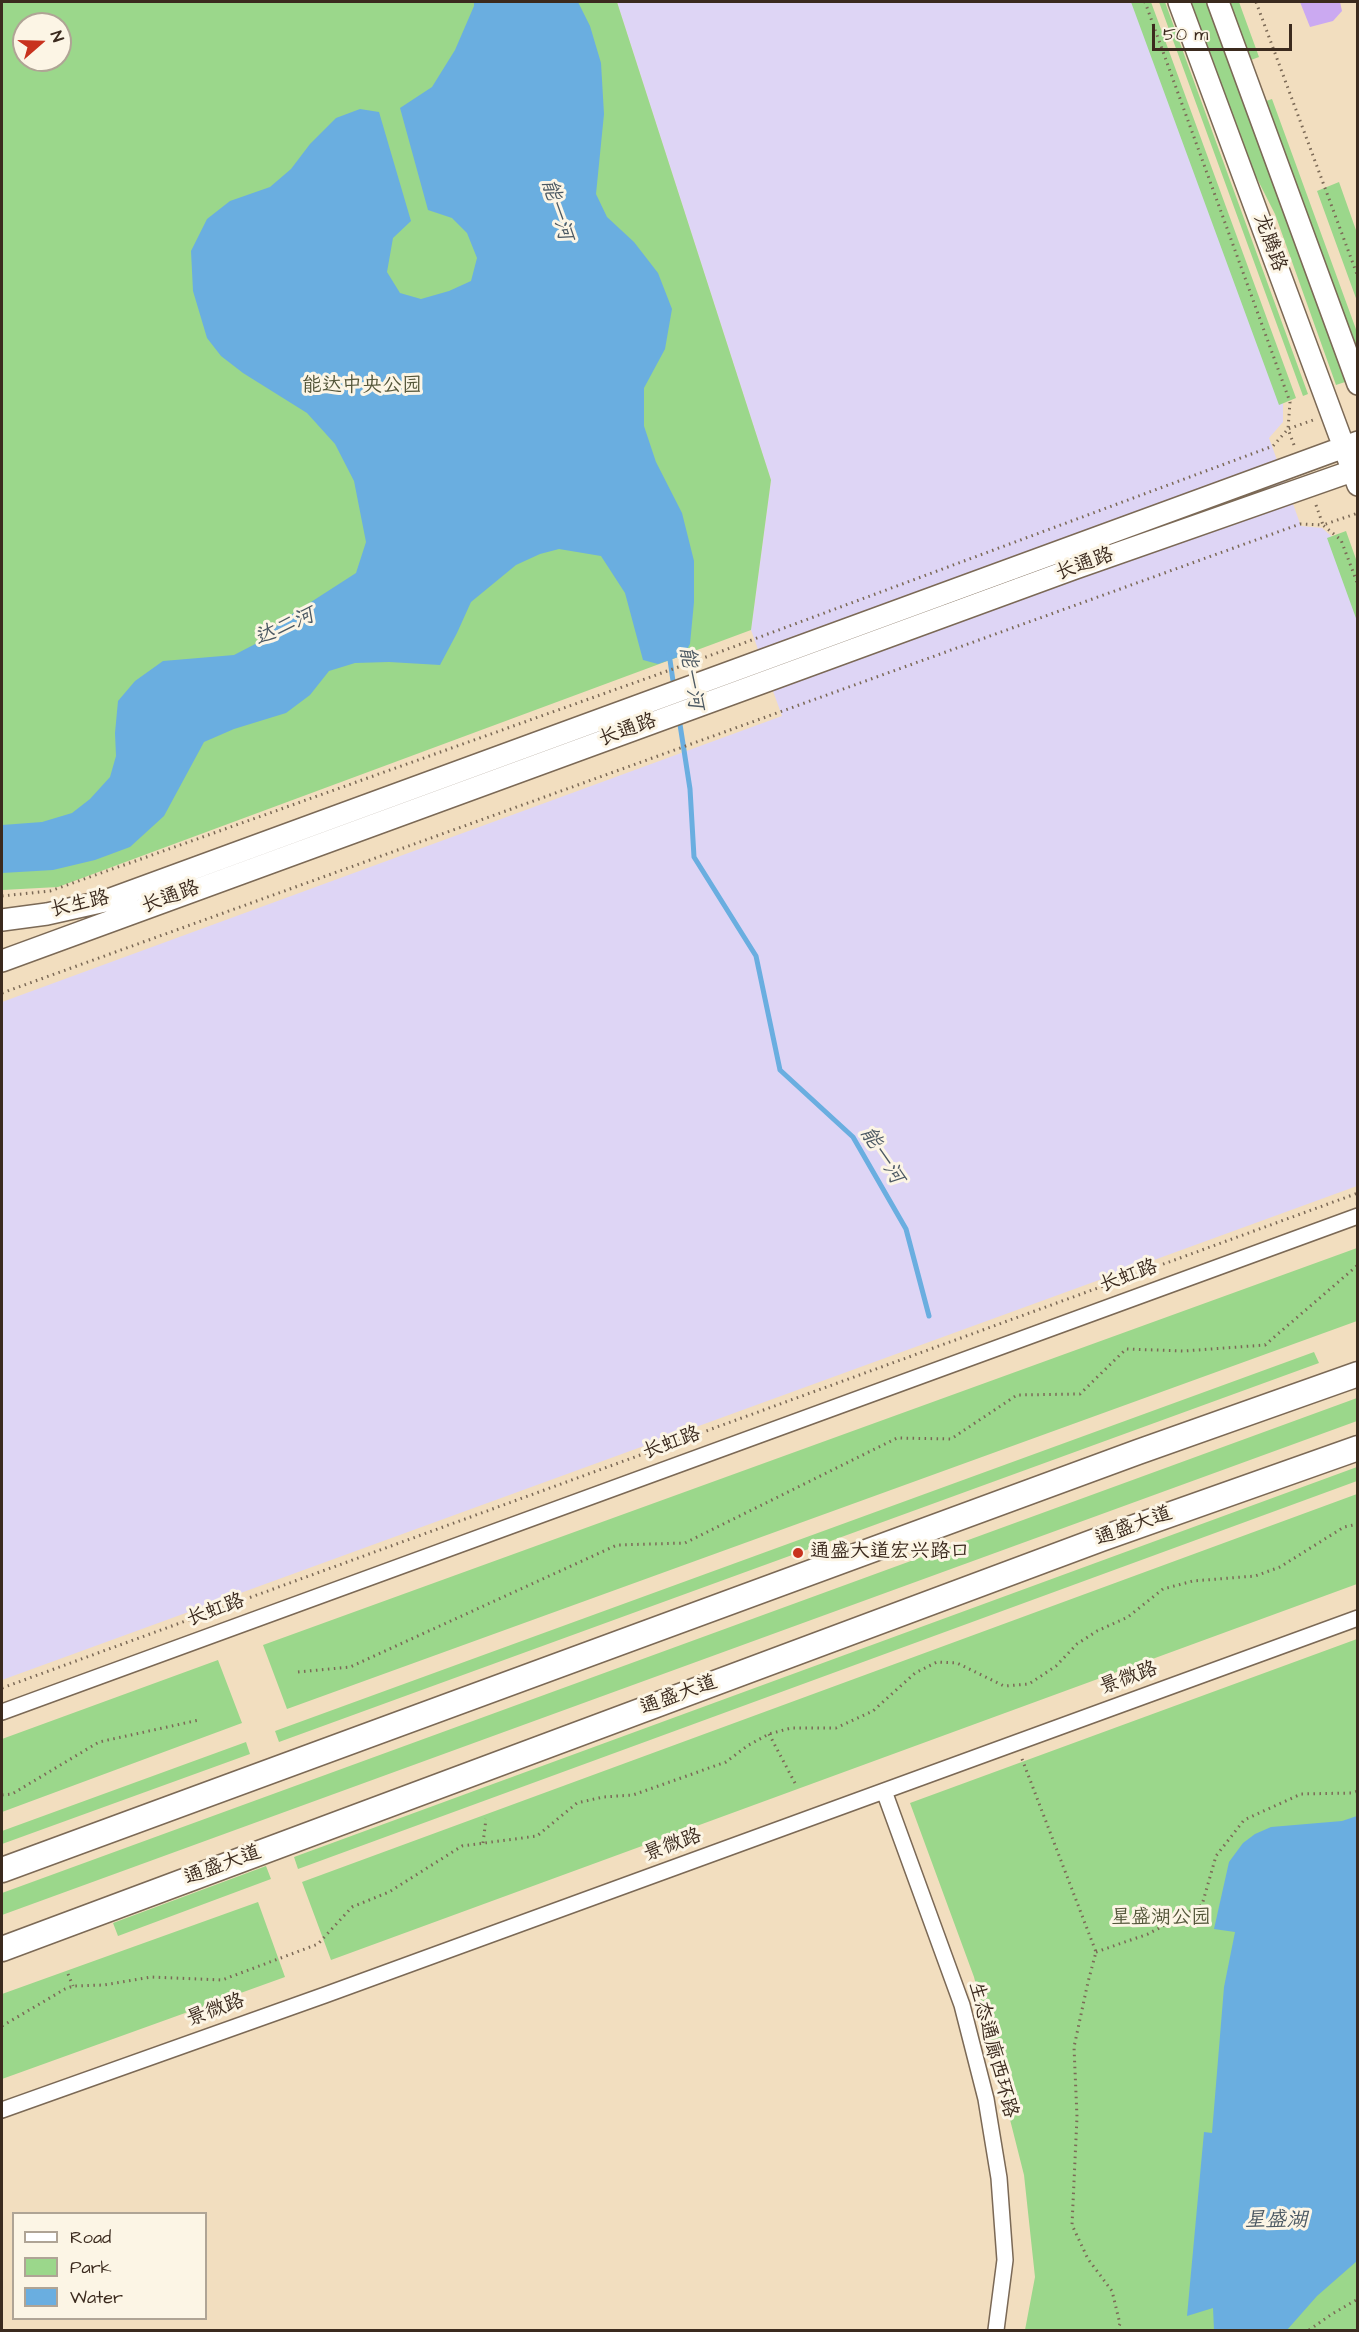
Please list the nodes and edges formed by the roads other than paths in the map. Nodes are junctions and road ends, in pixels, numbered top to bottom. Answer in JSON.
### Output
{"nodes":[{"id":1,"x":1179,"y":2,"type":"edge"},
{"id":2,"x":1218,"y":2,"type":"edge"},
{"id":3,"x":1358,"y":384,"type":"edge"},
{"id":4,"x":1351,"y":445,"type":"edge"},
{"id":5,"x":1356,"y":475,"type":"edge"},
{"id":6,"x":190,"y":871,"type":"joint"},
{"id":7,"x":2,"y":920,"type":"edge"},
{"id":8,"x":2,"y":961,"type":"edge"},
{"id":9,"x":1358,"y":1216,"type":"edge"},
{"id":10,"x":1358,"y":1374,"type":"edge"},
{"id":11,"x":1358,"y":1448,"type":"edge"},
{"id":12,"x":1358,"y":1618,"type":"edge"},
{"id":13,"x":2,"y":1712,"type":"edge"},
{"id":14,"x":884,"y":1791,"type":"junction"},
{"id":15,"x":2,"y":1870,"type":"edge"},
{"id":16,"x":2,"y":1949,"type":"edge"},
{"id":17,"x":2,"y":2110,"type":"edge"},
{"id":18,"x":996,"y":2331,"type":"edge"}],
"edges":[{"from":1,"to":4,"type":"street","name":"龙腾路"},
{"from":2,"to":3,"type":"street","name":"龙腾路"},
{"from":4,"to":5,"type":"street","name":"龙腾路"},
{"from":4,"to":6,"type":"street","name":"长通路"},
{"from":5,"to":8,"type":"street","name":"长通路"},
{"from":6,"to":7,"type":"street","name":"长生路"},
{"from":9,"to":13,"type":"street","name":"长虹路"},
{"from":10,"to":15,"type":"main road"},
{"from":11,"to":16,"type":"main road","name":"通盛大道"},
{"from":12,"to":14,"type":"street","name":"景微路"},
{"from":14,"to":17,"type":"street","name":"景微路"},
{"from":14,"to":18,"type":"street","name":"生态通廊西环路"}]}
